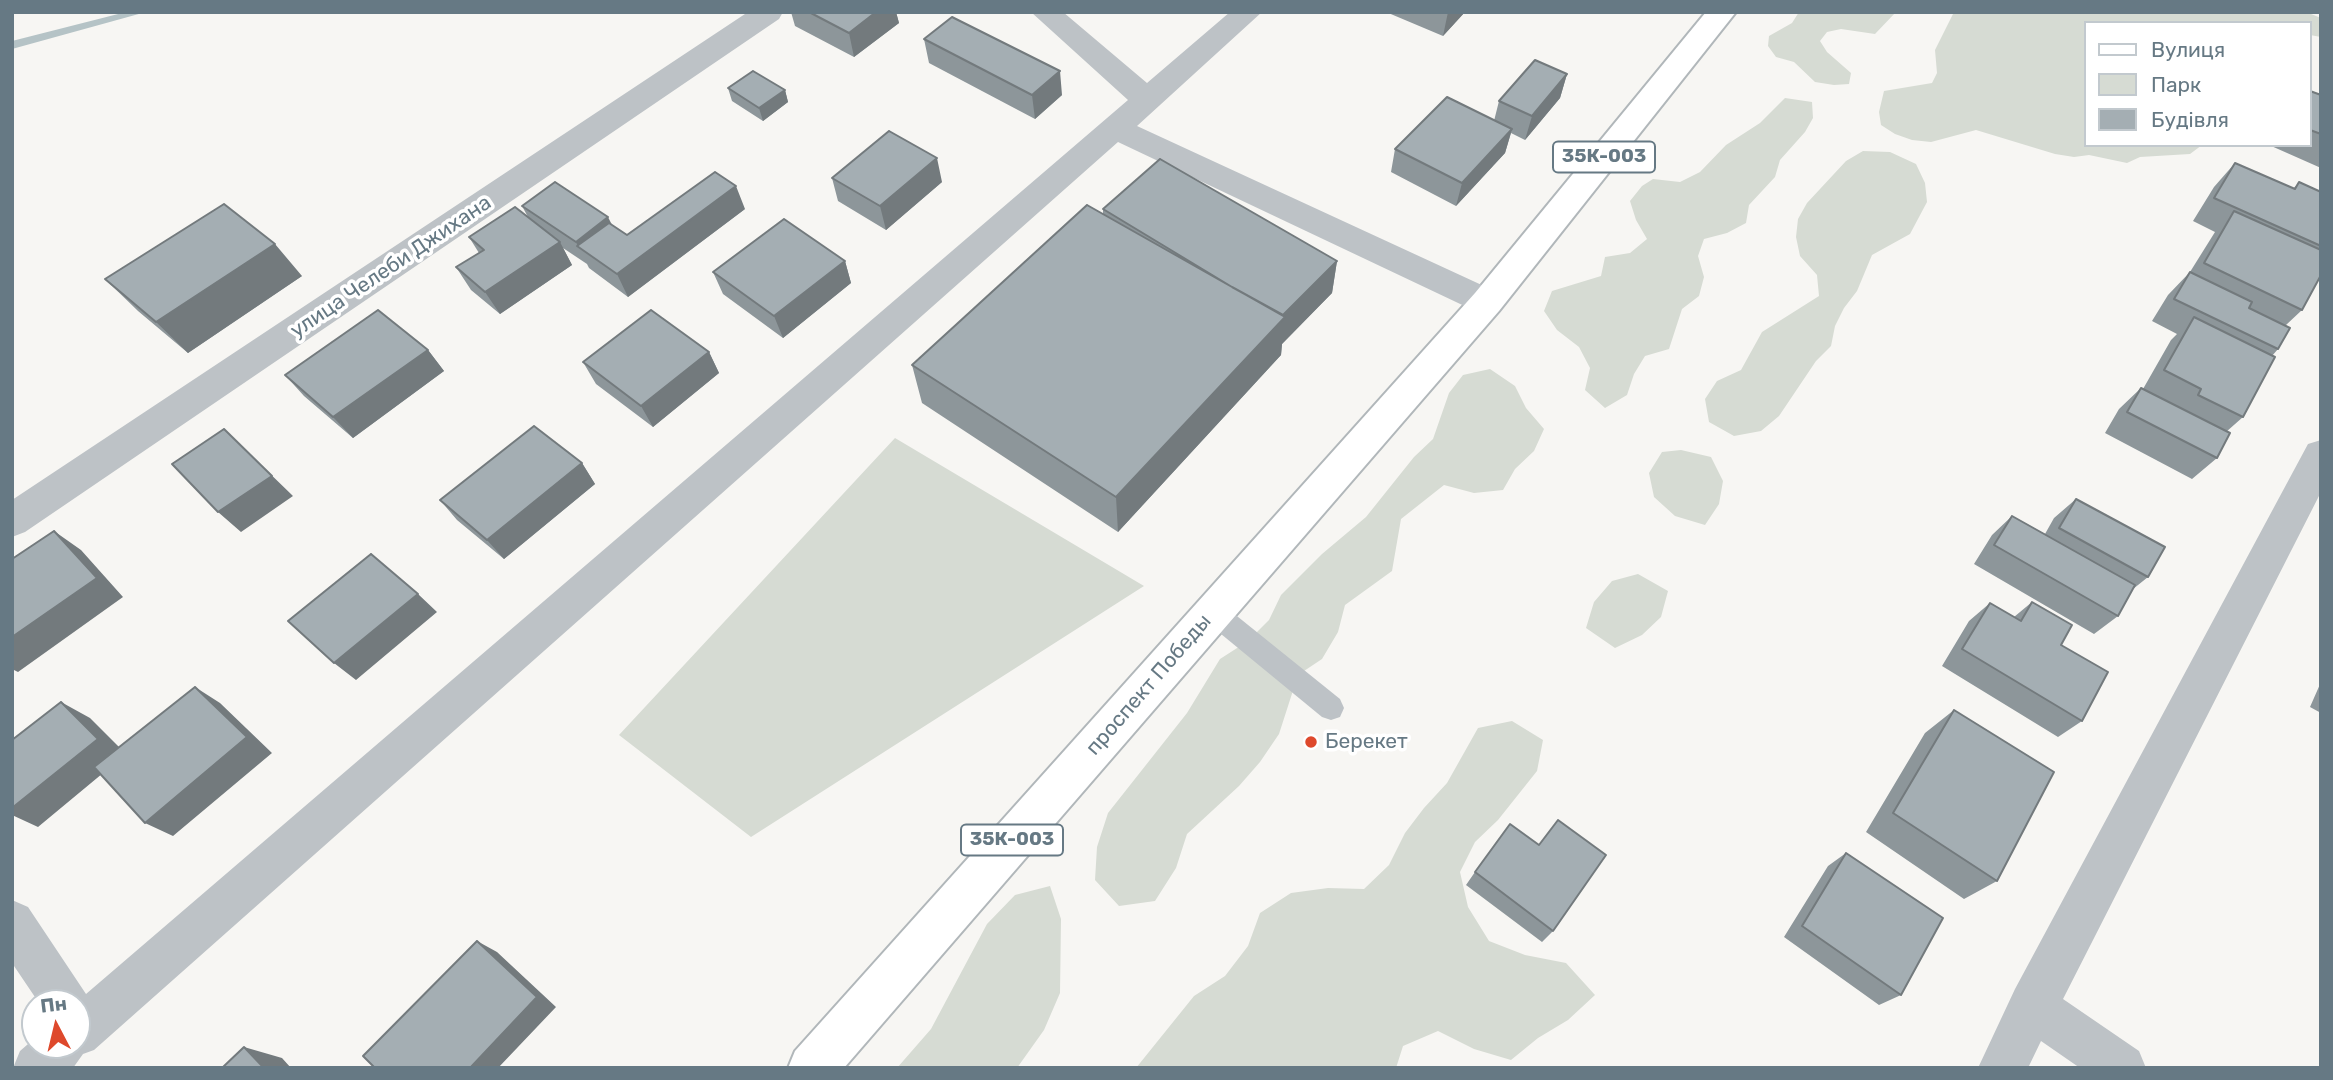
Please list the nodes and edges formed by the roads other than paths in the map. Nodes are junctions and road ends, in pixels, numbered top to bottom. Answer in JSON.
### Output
{"nodes":[{"id":1,"x":769,"y":12,"type":"edge"},
{"id":2,"x":1045,"y":12,"type":"edge"},
{"id":3,"x":1248,"y":12,"type":"edge"},
{"id":4,"x":1722,"y":12,"type":"edge"},
{"id":5,"x":1147,"y":100,"type":"junction"},
{"id":6,"x":1115,"y":128,"type":"junction"},
{"id":7,"x":1487,"y":302,"type":"junction"},
{"id":8,"x":2321,"y":456,"type":"edge"},
{"id":9,"x":12,"y":521,"type":"edge"},
{"id":10,"x":1213,"y":612,"type":"junction"},
{"id":11,"x":1331,"y":708,"type":"dead end"},
{"id":12,"x":12,"y":923,"type":"edge"},
{"id":13,"x":51,"y":989,"type":"edge"},
{"id":14,"x":2032,"y":1006,"type":"junction"},
{"id":15,"x":91,"y":1010,"type":"edge"},
{"id":16,"x":812,"y":1068,"type":"edge"},
{"id":17,"x":2002,"y":1068,"type":"edge"},
{"id":18,"x":2122,"y":1068,"type":"edge"}],
"edges":[{"from":1,"to":9,"type":"street","name":"улица Челеби Джихана"},
{"from":2,"to":5,"type":"street"},
{"from":3,"to":5,"type":"street"},
{"from":4,"to":7,"type":"main road","number":"35К-003"},
{"from":5,"to":6,"type":"street"},
{"from":6,"to":7,"type":"street"},
{"from":6,"to":15,"type":"street"},
{"from":7,"to":10,"type":"main road","name":"проспект Победы","number":"35К-003"},
{"from":8,"to":14,"type":"street"},
{"from":10,"to":11,"type":"lane"},
{"from":10,"to":16,"type":"main road","name":"проспект Победы","number":"35К-003"},
{"from":12,"to":13,"type":"street"},
{"from":14,"to":17,"type":"street"},
{"from":14,"to":18,"type":"street"}]}
